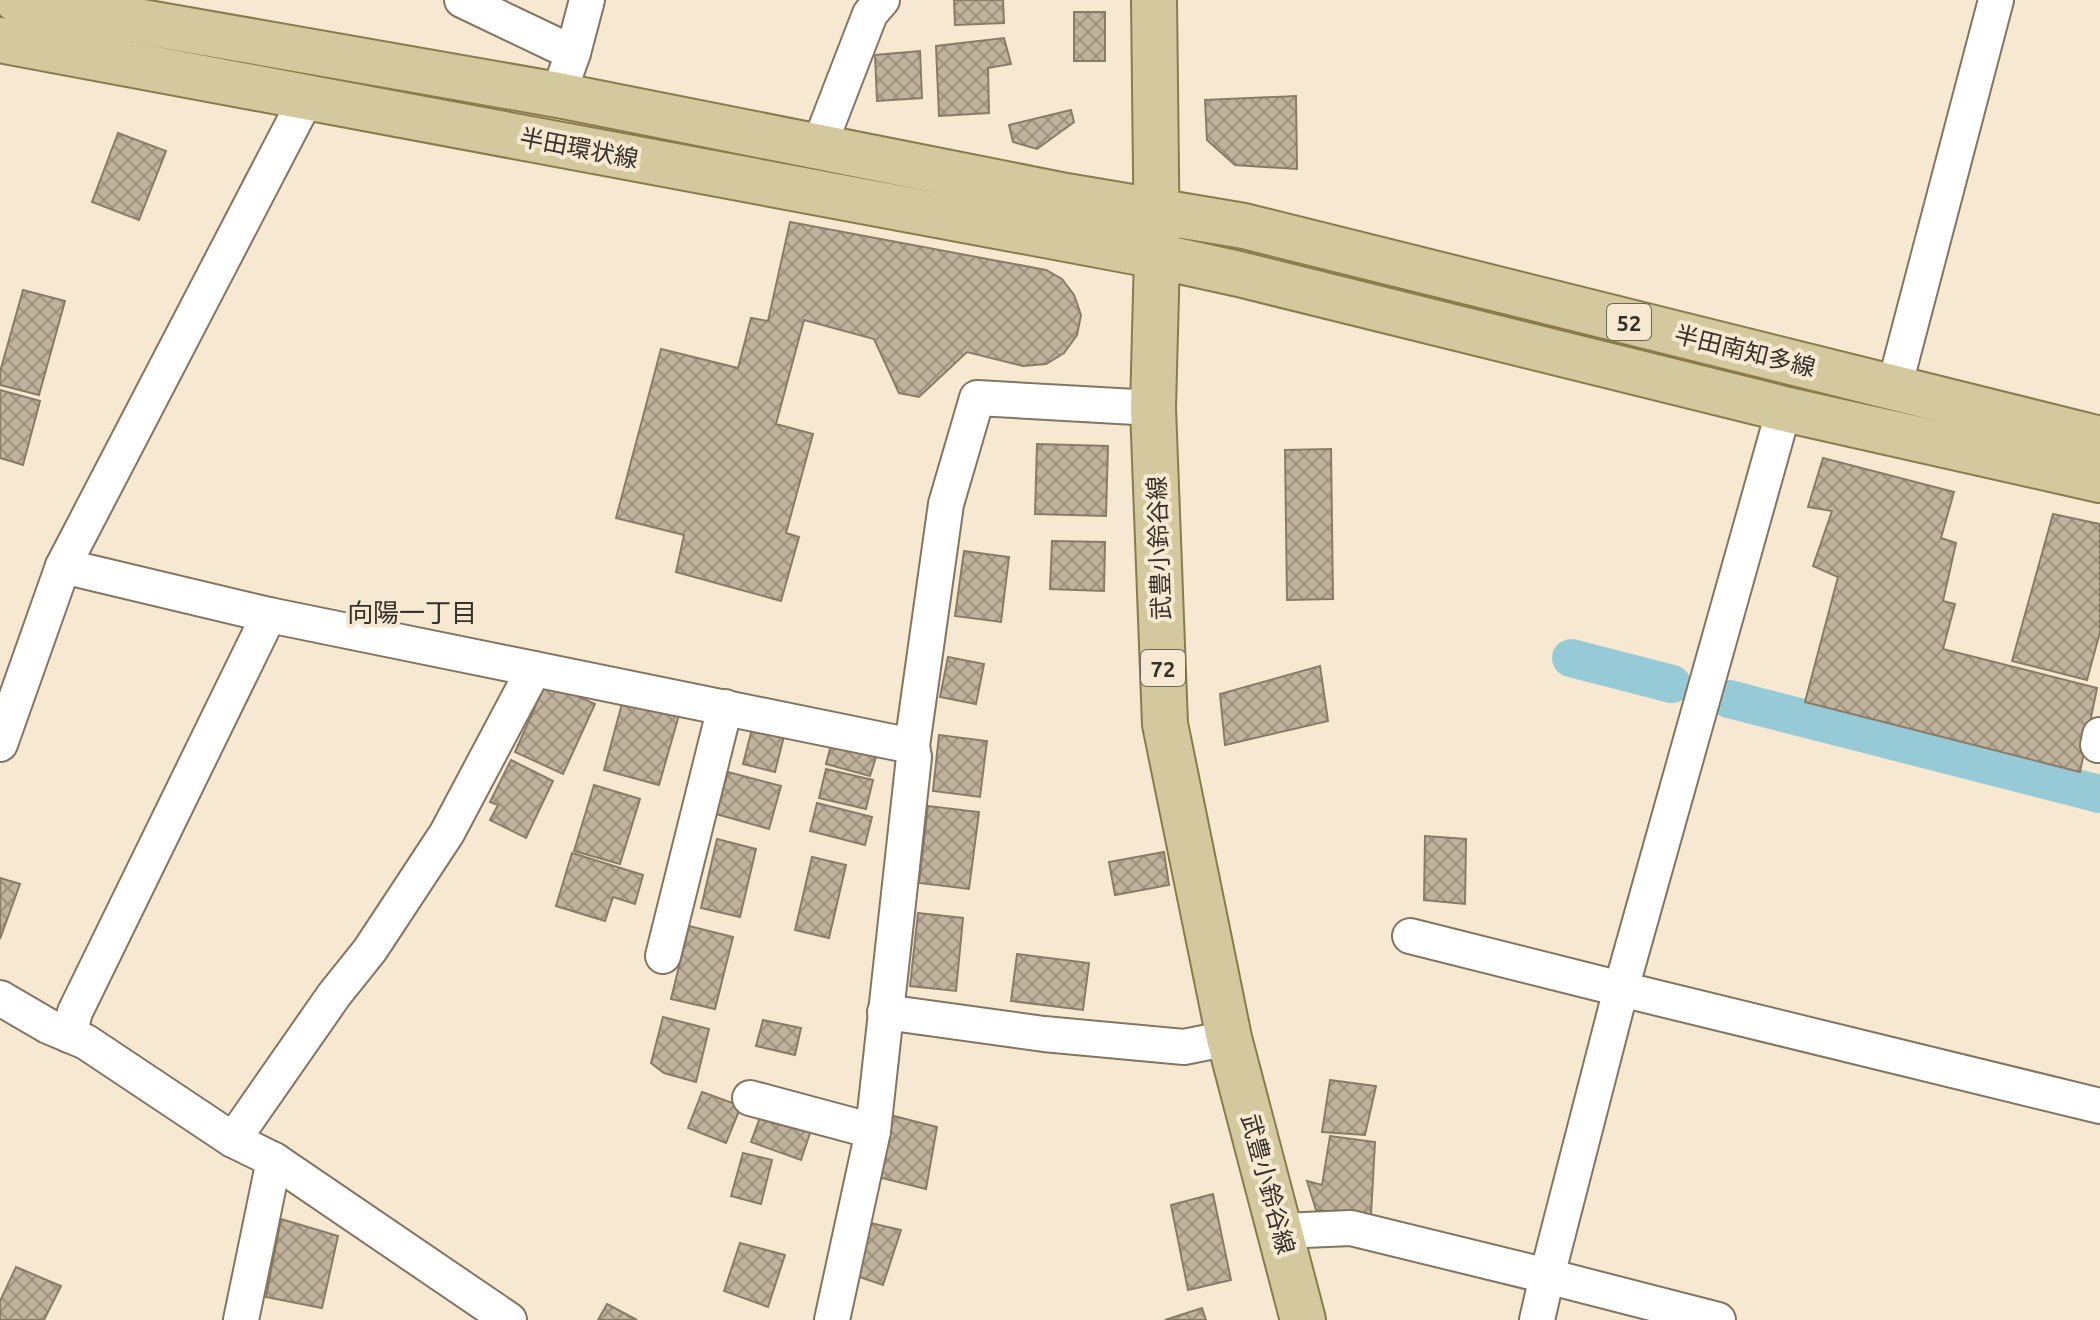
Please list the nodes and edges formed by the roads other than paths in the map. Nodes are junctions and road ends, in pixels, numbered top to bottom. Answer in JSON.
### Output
{"nodes":[{"id":1,"x":17,"y":0,"type":"edge"},
{"id":2,"x":462,"y":0,"type":"edge"},
{"id":3,"x":587,"y":0,"type":"edge"},
{"id":4,"x":882,"y":0,"type":"edge"},
{"id":5,"x":1154,"y":0,"type":"edge"},
{"id":6,"x":1996,"y":0,"type":"edge"},
{"id":7,"x":0,"y":40,"type":"edge"},
{"id":8,"x":573,"y":53,"type":"junction"},
{"id":9,"x":558,"y":95,"type":"junction"},
{"id":10,"x":307,"y":97,"type":"junction"},
{"id":11,"x":819,"y":146,"type":"junction"},
{"id":12,"x":1156,"y":210,"type":"junction"},
{"id":13,"x":1157,"y":256,"type":"junction"},
{"id":14,"x":1894,"y":388,"type":"junction"},
{"id":15,"x":1153,"y":408,"type":"junction"},
{"id":16,"x":1784,"y":409,"type":"junction"},
{"id":17,"x":2100,"y":439,"type":"edge"},
{"id":18,"x":2100,"y":480,"type":"edge"},
{"id":19,"x":63,"y":566,"type":"junction"},
{"id":20,"x":269,"y":615,"type":"junction"},
{"id":21,"x":534,"y":669,"type":"junction"},
{"id":22,"x":725,"y":707,"type":"junction"},
{"id":23,"x":2100,"y":735,"type":"edge"},
{"id":24,"x":0,"y":744,"type":"edge"},
{"id":25,"x":2100,"y":745,"type":"edge"},
{"id":26,"x":912,"y":746,"type":"junction"},
{"id":27,"x":1410,"y":936,"type":"dead end"},
{"id":28,"x":663,"y":956,"type":"dead end"},
{"id":29,"x":1621,"y":989,"type":"junction"},
{"id":30,"x":0,"y":998,"type":"edge"},
{"id":31,"x":885,"y":1012,"type":"junction"},
{"id":32,"x":69,"y":1035,"type":"junction"},
{"id":33,"x":1229,"y":1038,"type":"junction"},
{"id":34,"x":750,"y":1098,"type":"dead end"},
{"id":35,"x":2100,"y":1106,"type":"edge"},
{"id":36,"x":873,"y":1131,"type":"junction"},
{"id":37,"x":233,"y":1140,"type":"junction"},
{"id":38,"x":274,"y":1160,"type":"junction"},
{"id":39,"x":1281,"y":1231,"type":"junction"},
{"id":40,"x":1547,"y":1276,"type":"junction"},
{"id":41,"x":241,"y":1320,"type":"edge"},
{"id":42,"x":509,"y":1320,"type":"edge"},
{"id":43,"x":832,"y":1320,"type":"edge"},
{"id":44,"x":1303,"y":1320,"type":"edge"},
{"id":45,"x":1537,"y":1320,"type":"edge"},
{"id":46,"x":1718,"y":1320,"type":"edge"}],
"edges":[{"from":1,"to":9,"type":"main road","name":"半田環状線"},
{"from":2,"to":8,"type":"street"},
{"from":3,"to":8,"type":"street"},
{"from":4,"to":11,"type":"street"},
{"from":5,"to":12,"type":"main road","name":"武豊小鈴谷線","number":"72"},
{"from":6,"to":14,"type":"street"},
{"from":7,"to":10,"type":"main road","name":"半田環状線"},
{"from":8,"to":9,"type":"street"},
{"from":9,"to":11,"type":"main road","name":"半田環状線"},
{"from":10,"to":13,"type":"main road","name":"半田環状線"},
{"from":10,"to":19,"type":"street"},
{"from":11,"to":12,"type":"main road","name":"半田環状線"},
{"from":12,"to":13,"type":"main road","name":"武豊小鈴谷線","number":"72"},
{"from":12,"to":14,"type":"main road","name":"半田南知多線","number":"52"},
{"from":13,"to":15,"type":"main road","name":"武豊小鈴谷線","number":"72"},
{"from":13,"to":16,"type":"main road","name":"半田南知多線","number":"52"},
{"from":14,"to":17,"type":"main road","name":"半田南知多線","number":"52"},
{"from":15,"to":26,"type":"street"},
{"from":15,"to":33,"type":"main road","name":"武豊小鈴谷線","number":"72"},
{"from":16,"to":18,"type":"main road","name":"半田南知多線","number":"52"},
{"from":16,"to":29,"type":"street"},
{"from":19,"to":20,"type":"street"},
{"from":19,"to":24,"type":"street"},
{"from":20,"to":21,"type":"street"},
{"from":20,"to":32,"type":"street"},
{"from":21,"to":22,"type":"street"},
{"from":21,"to":37,"type":"street"},
{"from":22,"to":26,"type":"street"},
{"from":22,"to":28,"type":"street"},
{"from":23,"to":25,"type":"street"},
{"from":26,"to":31,"type":"street"},
{"from":27,"to":29,"type":"street"},
{"from":29,"to":35,"type":"street"},
{"from":29,"to":40,"type":"street"},
{"from":30,"to":32,"type":"street"},
{"from":31,"to":33,"type":"street"},
{"from":31,"to":36,"type":"street"},
{"from":32,"to":37,"type":"street"},
{"from":33,"to":39,"type":"main road","name":"武豊小鈴谷線","number":"72"},
{"from":34,"to":36,"type":"street"},
{"from":36,"to":43,"type":"street"},
{"from":37,"to":38,"type":"street"},
{"from":38,"to":41,"type":"street"},
{"from":38,"to":42,"type":"street"},
{"from":39,"to":40,"type":"street"},
{"from":39,"to":44,"type":"main road","name":"武豊小鈴谷線","number":"72"},
{"from":40,"to":45,"type":"street"},
{"from":40,"to":46,"type":"street"}]}
